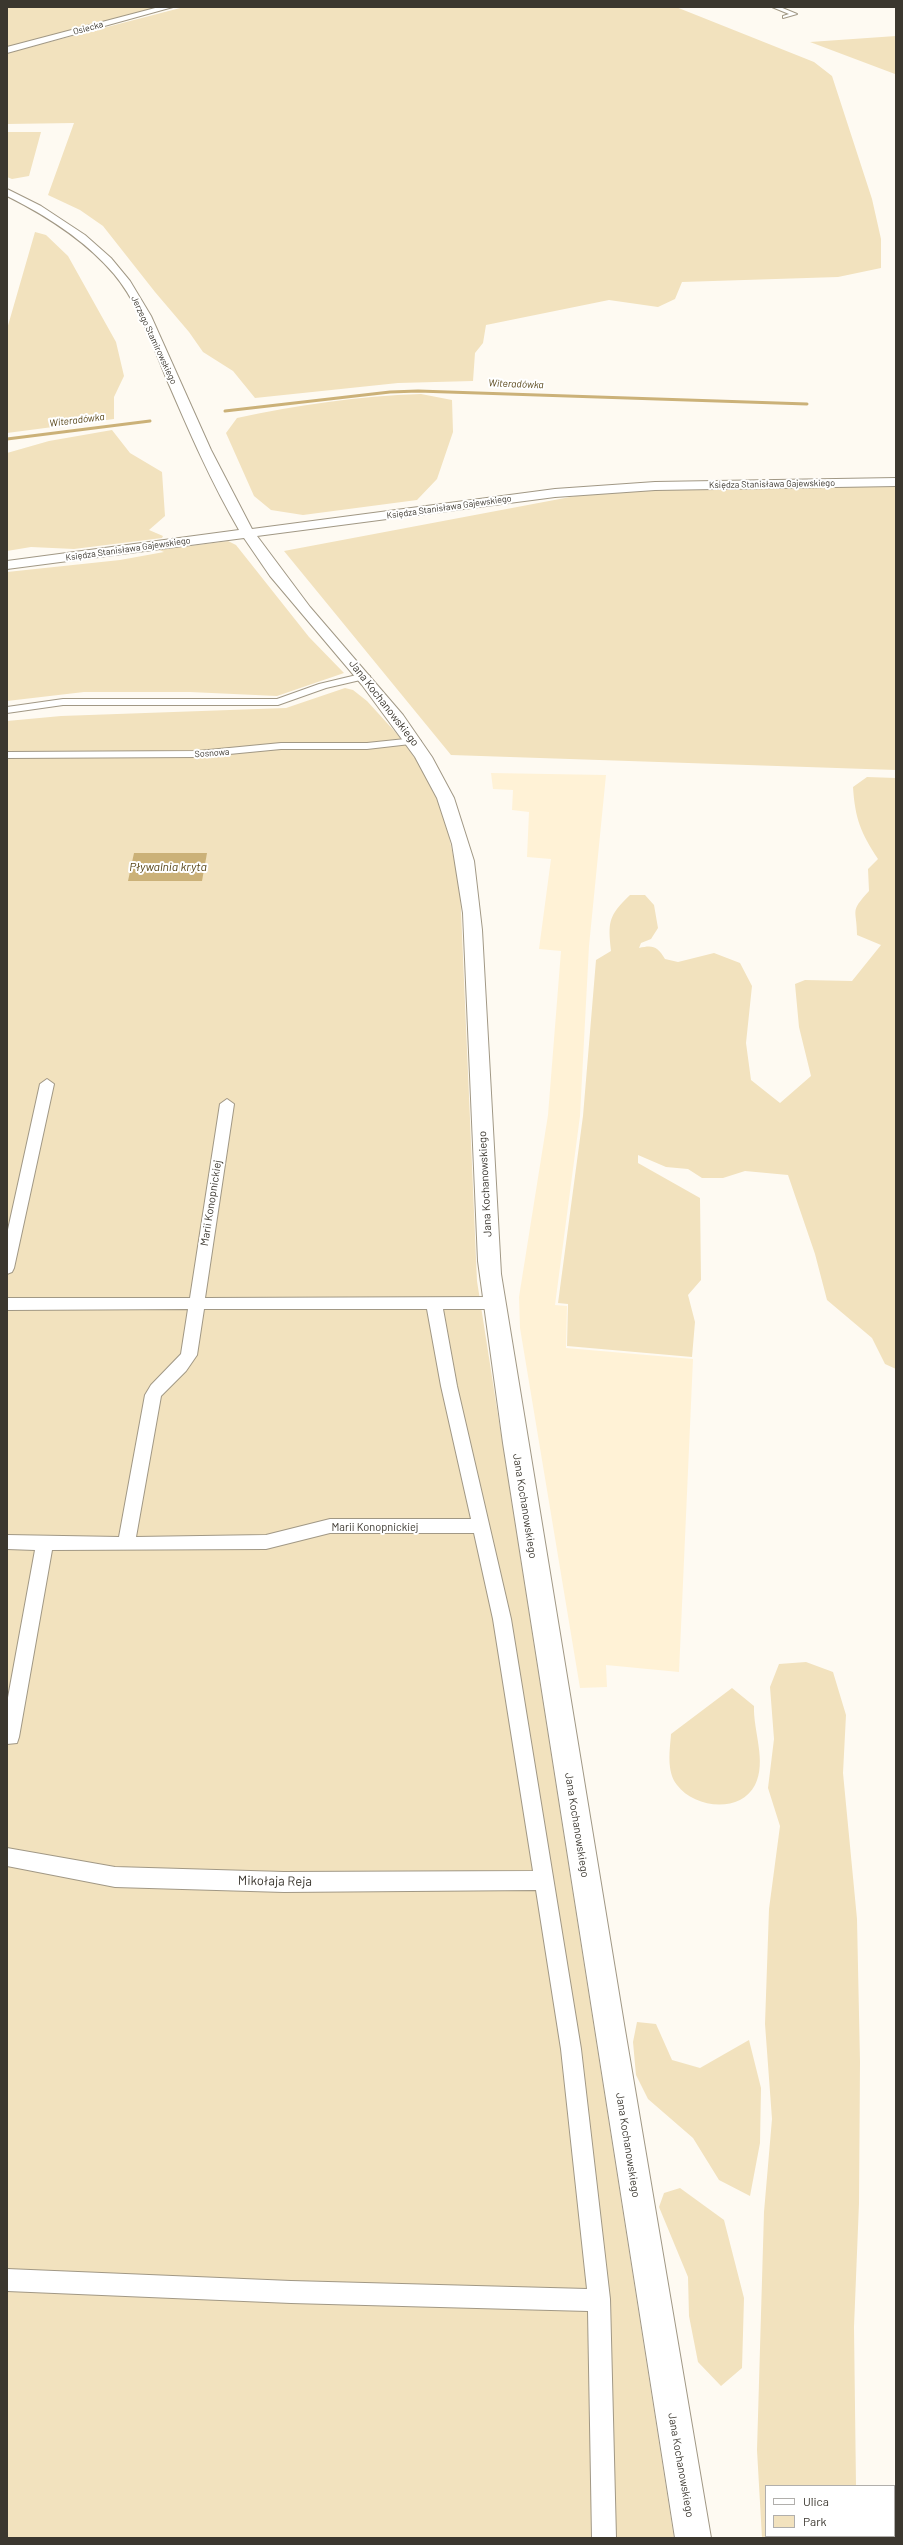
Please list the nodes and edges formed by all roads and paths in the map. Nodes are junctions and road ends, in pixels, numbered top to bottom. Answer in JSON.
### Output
{"nodes":[{"id":1,"x":169,"y":7,"type":"edge"},
{"id":2,"x":775,"y":7,"type":"edge"},
{"id":3,"x":785,"y":17,"type":"dead end"},
{"id":4,"x":7,"y":50,"type":"edge"},
{"id":5,"x":7,"y":192,"type":"edge"},
{"id":6,"x":895,"y":482,"type":"edge"},
{"id":7,"x":248,"y":533,"type":"junction"},
{"id":8,"x":7,"y":565,"type":"edge"},
{"id":9,"x":365,"y":676,"type":"junction"},
{"id":10,"x":7,"y":710,"type":"edge"},
{"id":11,"x":415,"y":741,"type":"junction"},
{"id":12,"x":7,"y":755,"type":"edge"},
{"id":13,"x":47,"y":1084,"type":"dead end"},
{"id":14,"x":227,"y":1104,"type":"dead end"},
{"id":15,"x":7,"y":1268,"type":"edge"},
{"id":16,"x":195,"y":1303,"type":"junction"},
{"id":17,"x":434,"y":1303,"type":"junction"},
{"id":18,"x":494,"y":1303,"type":"junction"},
{"id":19,"x":7,"y":1304,"type":"edge"},
{"id":20,"x":480,"y":1526,"type":"junction"},
{"id":21,"x":7,"y":1542,"type":"edge"},
{"id":22,"x":45,"y":1543,"type":"junction"},
{"id":23,"x":126,"y":1544,"type":"junction"},
{"id":24,"x":10,"y":1737,"type":"dead end"},
{"id":25,"x":7,"y":1857,"type":"edge"},
{"id":26,"x":545,"y":1880,"type":"junction"},
{"id":27,"x":7,"y":2280,"type":"edge"},
{"id":28,"x":599,"y":2299,"type":"junction"},
{"id":29,"x":604,"y":2538,"type":"edge"},
{"id":30,"x":693,"y":2538,"type":"edge"}],
"edges":[{"from":1,"to":4,"type":"main road","name":"Osiecka"},
{"from":2,"to":3,"type":"street"},
{"from":5,"to":7,"type":"main road","name":"Jerzego Stamirowskiego"},
{"from":6,"to":7,"type":"main road","name":"Księdza Stanisława Gajewskiego"},
{"from":7,"to":8,"type":"main road","name":"Księdza Stanisława Gajewskiego"},
{"from":7,"to":9,"type":"main road","name":"Jana Kochanowskiego"},
{"from":9,"to":10,"type":"street"},
{"from":9,"to":11,"type":"main road","name":"Jana Kochanowskiego"},
{"from":11,"to":12,"type":"street","name":"Sosnowa"},
{"from":11,"to":18,"type":"main road","name":"Jana Kochanowskiego"},
{"from":13,"to":15,"type":"street"},
{"from":14,"to":16,"type":"street","name":"Marii Konopnickiej"},
{"from":16,"to":17,"type":"street"},
{"from":16,"to":19,"type":"street"},
{"from":16,"to":23,"type":"street","name":"Marii Konopnickiej"},
{"from":17,"to":18,"type":"street"},
{"from":17,"to":20,"type":"street"},
{"from":18,"to":30,"type":"main road","name":"Jana Kochanowskiego"},
{"from":20,"to":23,"type":"street","name":"Marii Konopnickiej"},
{"from":20,"to":26,"type":"street"},
{"from":21,"to":22,"type":"street","name":"Marii Konopnickiej"},
{"from":22,"to":23,"type":"street","name":"Marii Konopnickiej"},
{"from":22,"to":24,"type":"street"},
{"from":25,"to":26,"type":"street","name":"Mikołaja Reja"},
{"from":26,"to":28,"type":"street"},
{"from":27,"to":28,"type":"street"},
{"from":28,"to":29,"type":"street"}]}
